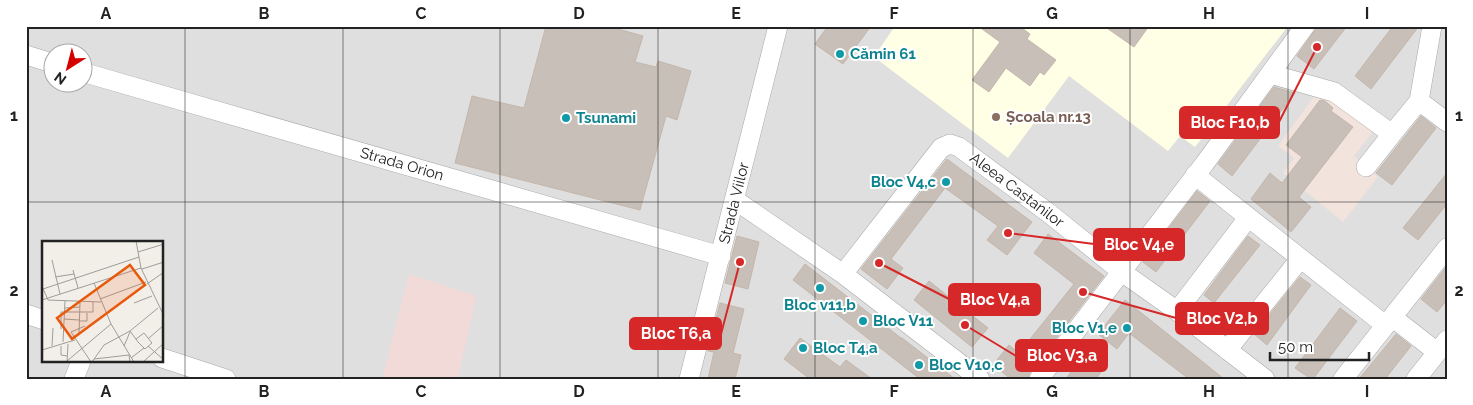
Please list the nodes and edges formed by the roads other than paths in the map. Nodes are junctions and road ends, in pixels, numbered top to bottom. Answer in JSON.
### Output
{"nodes":[{"id":1,"x":778,"y":26,"type":"edge"},
{"id":2,"x":1305,"y":26,"type":"edge"},
{"id":3,"x":1432,"y":26,"type":"edge"},
{"id":4,"x":26,"y":55,"type":"edge"},
{"id":5,"x":42,"y":60,"type":"edge"},
{"id":6,"x":1270,"y":74,"type":"junction"},
{"id":7,"x":92,"y":75,"type":"edge"},
{"id":8,"x":1418,"y":101,"type":"junction"},
{"id":9,"x":1447,"y":122,"type":"edge"},
{"id":10,"x":1392,"y":134,"type":"junction"},
{"id":11,"x":1366,"y":167,"type":"dead end"},
{"id":12,"x":1195,"y":175,"type":"junction"},
{"id":13,"x":735,"y":200,"type":"junction"},
{"id":14,"x":1248,"y":218,"type":"junction"},
{"id":15,"x":1447,"y":248,"type":"edge"},
{"id":16,"x":721,"y":256,"type":"junction"},
{"id":17,"x":1300,"y":259,"type":"junction"},
{"id":18,"x":1122,"y":272,"type":"junction"},
{"id":19,"x":842,"y":274,"type":"junction"},
{"id":20,"x":1177,"y":311,"type":"junction"},
{"id":21,"x":26,"y":314,"type":"edge"},
{"id":22,"x":42,"y":319,"type":"edge"},
{"id":23,"x":1389,"y":321,"type":"junction"},
{"id":24,"x":1442,"y":346,"type":"edge"},
{"id":25,"x":1227,"y":350,"type":"junction"},
{"id":26,"x":164,"y":359,"type":"edge"},
{"id":27,"x":81,"y":362,"type":"edge"},
{"id":28,"x":74,"y":379,"type":"edge"},
{"id":29,"x":226,"y":379,"type":"edge"},
{"id":30,"x":689,"y":379,"type":"edge"},
{"id":31,"x":980,"y":379,"type":"edge"},
{"id":32,"x":1039,"y":379,"type":"edge"},
{"id":33,"x":1265,"y":379,"type":"edge"},
{"id":34,"x":1343,"y":379,"type":"edge"},
{"id":35,"x":1416,"y":379,"type":"edge"}],
"edges":[{"from":1,"to":13,"type":"street","name":"Strada Viilor"},
{"from":2,"to":6,"type":"street"},
{"from":3,"to":8,"type":"street"},
{"from":4,"to":5,"type":"street"},
{"from":6,"to":10,"type":"street"},
{"from":6,"to":12,"type":"street"},
{"from":7,"to":16,"type":"street","name":"Strada Orion"},
{"from":8,"to":9,"type":"street"},
{"from":8,"to":10,"type":"street"},
{"from":10,"to":11,"type":"street"},
{"from":12,"to":14,"type":"street"},
{"from":12,"to":18,"type":"street"},
{"from":13,"to":16,"type":"street","name":"Strada Viilor"},
{"from":13,"to":19,"type":"street"},
{"from":14,"to":17,"type":"street"},
{"from":14,"to":20,"type":"street"},
{"from":15,"to":23,"type":"street"},
{"from":16,"to":30,"type":"street","name":"Strada Viilor"},
{"from":17,"to":23,"type":"street"},
{"from":17,"to":25,"type":"street"},
{"from":18,"to":19,"type":"street","name":"Aleea Castanilor"},
{"from":18,"to":20,"type":"street","name":"Aleea Castanilor"},
{"from":18,"to":32,"type":"street"},
{"from":19,"to":31,"type":"street"},
{"from":20,"to":25,"type":"street","name":"Aleea Castanilor"},
{"from":21,"to":22,"type":"street"},
{"from":23,"to":24,"type":"street"},
{"from":23,"to":34,"type":"street"},
{"from":24,"to":35,"type":"street"},
{"from":25,"to":33,"type":"street","name":"Aleea Castanilor"},
{"from":26,"to":29,"type":"street"},
{"from":27,"to":28,"type":"street"}]}
